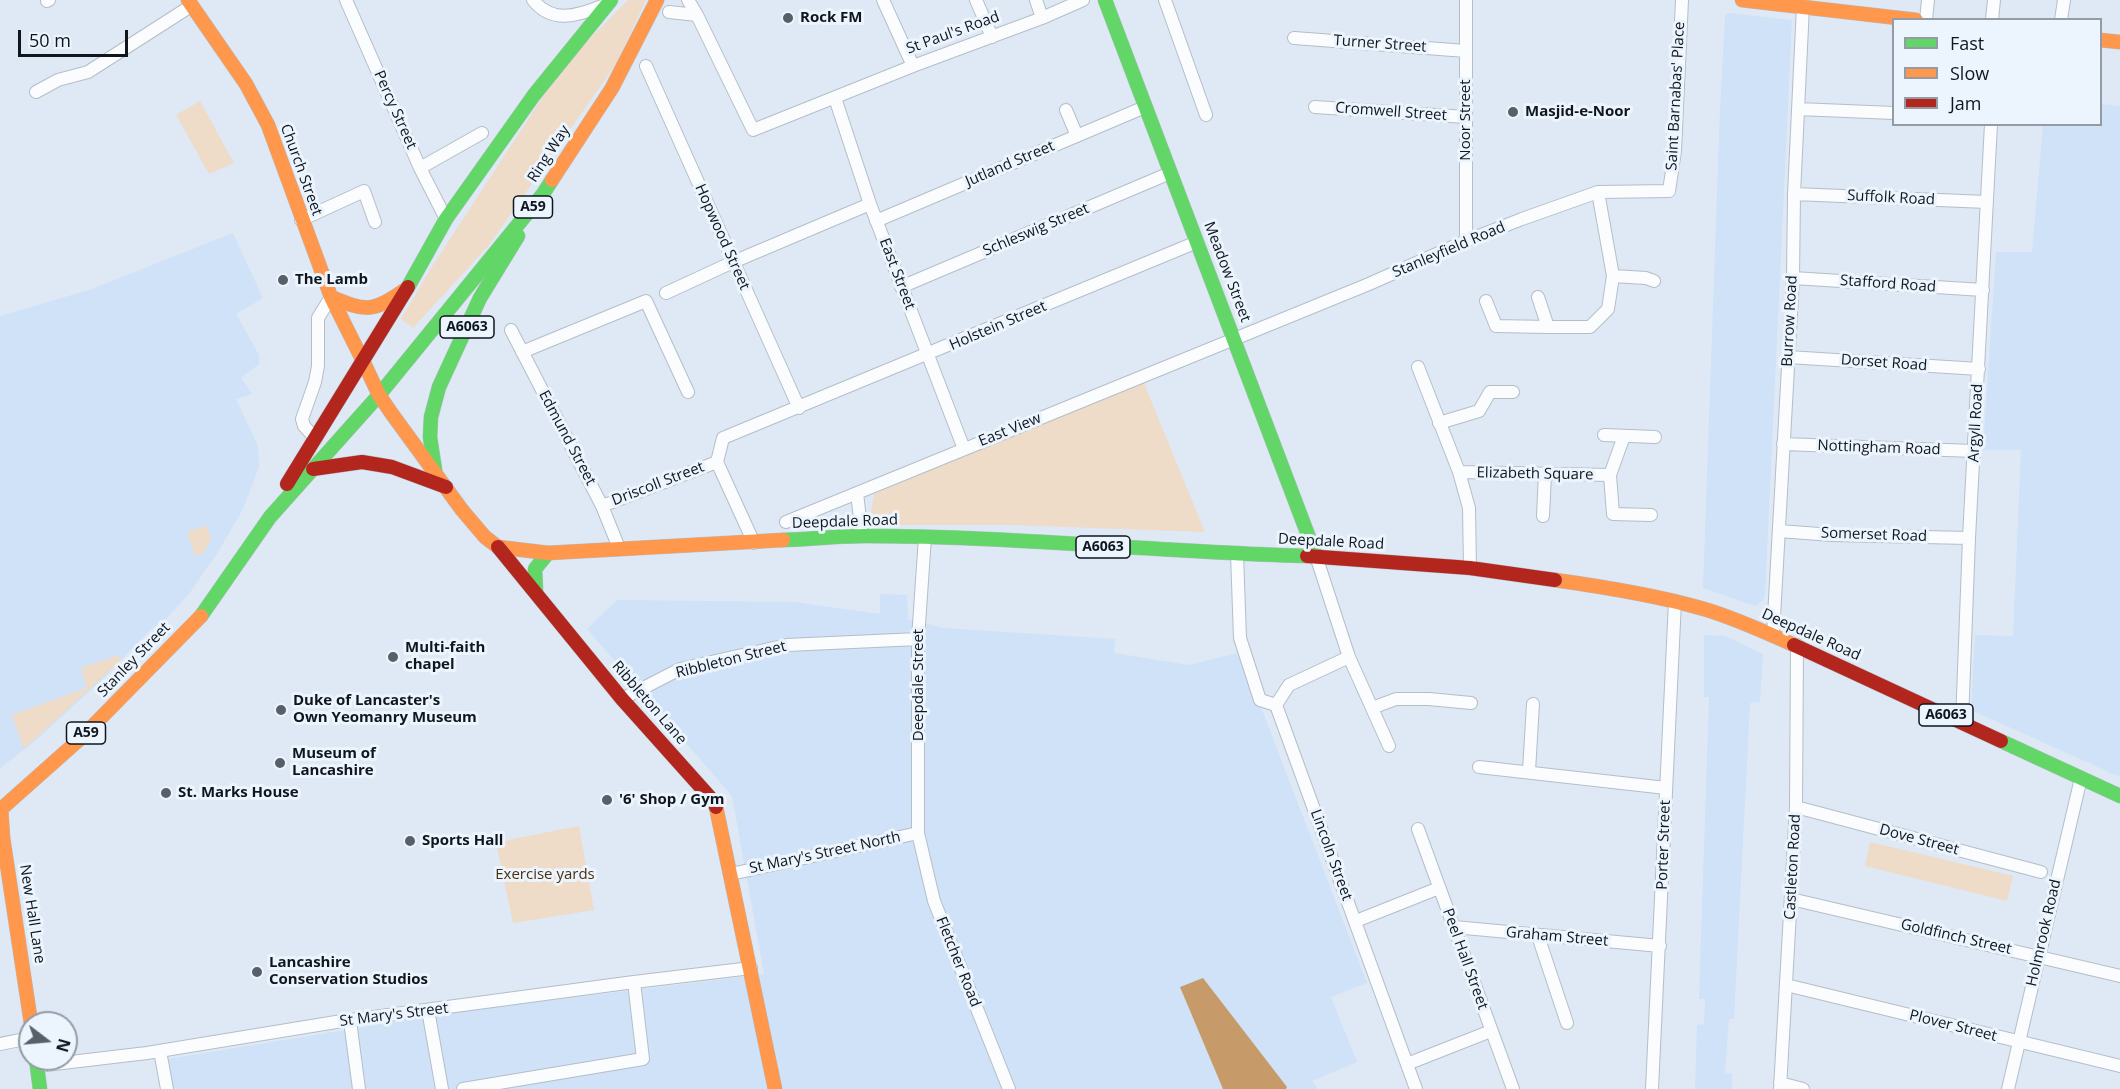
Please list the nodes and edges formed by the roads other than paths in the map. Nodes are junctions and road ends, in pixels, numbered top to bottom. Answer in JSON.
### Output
{"nodes":[{"id":1,"x":346,"y":0,"type":"edge"},
{"id":2,"x":533,"y":0,"type":"edge"},
{"id":3,"x":657,"y":0,"type":"edge"},
{"id":4,"x":688,"y":0,"type":"edge"},
{"id":5,"x":883,"y":0,"type":"edge"},
{"id":6,"x":976,"y":0,"type":"edge"},
{"id":7,"x":1036,"y":0,"type":"edge"},
{"id":8,"x":1083,"y":0,"type":"edge"},
{"id":9,"x":1105,"y":0,"type":"edge"},
{"id":10,"x":1165,"y":0,"type":"edge"},
{"id":11,"x":1466,"y":0,"type":"edge"},
{"id":12,"x":1682,"y":0,"type":"edge"},
{"id":13,"x":1742,"y":0,"type":"edge"},
{"id":14,"x":1928,"y":0,"type":"edge"},
{"id":15,"x":1994,"y":0,"type":"edge"},
{"id":16,"x":2064,"y":0,"type":"edge"},
{"id":17,"x":609,"y":2,"type":"edge"},
{"id":18,"x":190,"y":3,"type":"edge"},
{"id":19,"x":1840,"y":5,"type":"edge"},
{"id":20,"x":1803,"y":6,"type":"junction"},
{"id":21,"x":669,"y":12,"type":"dead end"},
{"id":22,"x":697,"y":15,"type":"junction"},
{"id":23,"x":1042,"y":18,"type":"junction"},
{"id":24,"x":1906,"y":18,"type":"edge"},
{"id":25,"x":1926,"y":18,"type":"edge"},
{"id":26,"x":1992,"y":18,"type":"edge"},
{"id":27,"x":2061,"y":18,"type":"edge"},
{"id":28,"x":992,"y":37,"type":"junction"},
{"id":29,"x":1294,"y":38,"type":"dead end"},
{"id":30,"x":2102,"y":40,"type":"edge"},
{"id":31,"x":2120,"y":42,"type":"edge"},
{"id":32,"x":1466,"y":51,"type":"junction"},
{"id":33,"x":646,"y":66,"type":"dead end"},
{"id":34,"x":914,"y":66,"type":"junction"},
{"id":35,"x":36,"y":92,"type":"dead end"},
{"id":36,"x":835,"y":98,"type":"junction"},
{"id":37,"x":1145,"y":107,"type":"junction"},
{"id":38,"x":1315,"y":107,"type":"dead end"},
{"id":39,"x":1798,"y":109,"type":"junction"},
{"id":40,"x":1066,"y":110,"type":"dead end"},
{"id":41,"x":1892,"y":113,"type":"edge"},
{"id":42,"x":1206,"y":115,"type":"dead end"},
{"id":43,"x":1466,"y":117,"type":"junction"},
{"id":44,"x":1991,"y":126,"type":"edge"},
{"id":45,"x":482,"y":133,"type":"dead end"},
{"id":46,"x":1077,"y":136,"type":"junction"},
{"id":47,"x":420,"y":168,"type":"junction"},
{"id":48,"x":1170,"y":173,"type":"junction"},
{"id":49,"x":1669,"y":191,"type":"joint"},
{"id":50,"x":1598,"y":192,"type":"junction"},
{"id":51,"x":543,"y":194,"type":"junction"},
{"id":52,"x":1794,"y":194,"type":"junction"},
{"id":53,"x":1988,"y":202,"type":"junction"},
{"id":54,"x":870,"y":204,"type":"junction"},
{"id":55,"x":446,"y":219,"type":"junction"},
{"id":56,"x":301,"y":220,"type":"junction"},
{"id":57,"x":876,"y":221,"type":"junction"},
{"id":58,"x":375,"y":222,"type":"dead end"},
{"id":59,"x":1466,"y":241,"type":"junction"},
{"id":60,"x":1197,"y":242,"type":"junction"},
{"id":61,"x":733,"y":262,"type":"junction"},
{"id":62,"x":1614,"y":276,"type":"junction"},
{"id":63,"x":1793,"y":278,"type":"junction"},
{"id":64,"x":1654,"y":281,"type":"dead end"},
{"id":65,"x":902,"y":287,"type":"junction"},
{"id":66,"x":406,"y":289,"type":"junction"},
{"id":67,"x":1983,"y":290,"type":"junction"},
{"id":68,"x":666,"y":293,"type":"dead end"},
{"id":69,"x":331,"y":297,"type":"junction"},
{"id":70,"x":1538,"y":297,"type":"dead end"},
{"id":71,"x":1486,"y":301,"type":"dead end"},
{"id":72,"x":1548,"y":327,"type":"junction"},
{"id":73,"x":511,"y":330,"type":"dead end"},
{"id":74,"x":1234,"y":338,"type":"junction"},
{"id":75,"x":522,"y":352,"type":"junction"},
{"id":76,"x":928,"y":355,"type":"junction"},
{"id":77,"x":1788,"y":357,"type":"junction"},
{"id":78,"x":363,"y":361,"type":"junction"},
{"id":79,"x":1418,"y":367,"type":"dead end"},
{"id":80,"x":1979,"y":369,"type":"junction"},
{"id":81,"x":688,"y":392,"type":"dead end"},
{"id":82,"x":1513,"y":392,"type":"dead end"},
{"id":83,"x":379,"y":395,"type":"junction"},
{"id":84,"x":799,"y":408,"type":"junction"},
{"id":85,"x":1439,"y":423,"type":"junction"},
{"id":86,"x":1604,"y":435,"type":"dead end"},
{"id":87,"x":1624,"y":436,"type":"junction"},
{"id":88,"x":1655,"y":437,"type":"dead end"},
{"id":89,"x":315,"y":439,"type":"junction"},
{"id":90,"x":1783,"y":444,"type":"junction"},
{"id":91,"x":963,"y":449,"type":"junction"},
{"id":92,"x":1974,"y":452,"type":"junction"},
{"id":93,"x":717,"y":462,"type":"junction"},
{"id":94,"x":313,"y":469,"type":"junction"},
{"id":95,"x":1459,"y":472,"type":"junction"},
{"id":96,"x":436,"y":473,"type":"junction"},
{"id":97,"x":1545,"y":474,"type":"junction"},
{"id":98,"x":1610,"y":476,"type":"junction"},
{"id":99,"x":447,"y":488,"type":"junction"},
{"id":100,"x":857,"y":493,"type":"junction"},
{"id":101,"x":602,"y":506,"type":"junction"},
{"id":102,"x":1651,"y":515,"type":"dead end"},
{"id":103,"x":1543,"y":516,"type":"dead end"},
{"id":104,"x":270,"y":517,"type":"junction"},
{"id":105,"x":786,"y":522,"type":"dead end"},
{"id":106,"x":1779,"y":531,"type":"junction"},
{"id":107,"x":862,"y":536,"type":"junction"},
{"id":108,"x":925,"y":537,"type":"junction"},
{"id":109,"x":1969,"y":538,"type":"junction"},
{"id":110,"x":754,"y":543,"type":"junction"},
{"id":111,"x":498,"y":547,"type":"junction"},
{"id":112,"x":619,"y":548,"type":"junction"},
{"id":113,"x":548,"y":554,"type":"junction"},
{"id":114,"x":1237,"y":554,"type":"junction"},
{"id":115,"x":1316,"y":556,"type":"junction"},
{"id":116,"x":1470,"y":568,"type":"junction"},
{"id":117,"x":536,"y":592,"type":"junction"},
{"id":118,"x":1675,"y":601,"type":"junction"},
{"id":119,"x":1768,"y":633,"type":"junction"},
{"id":120,"x":918,"y":639,"type":"junction"},
{"id":121,"x":1797,"y":645,"type":"junction"},
{"id":122,"x":1349,"y":657,"type":"junction"},
{"id":123,"x":622,"y":699,"type":"junction"},
{"id":124,"x":1471,"y":703,"type":"dead end"},
{"id":125,"x":1533,"y":704,"type":"dead end"},
{"id":126,"x":1276,"y":705,"type":"junction"},
{"id":127,"x":1372,"y":708,"type":"junction"},
{"id":128,"x":1962,"y":722,"type":"junction"},
{"id":129,"x":1389,"y":746,"type":"dead end"},
{"id":130,"x":1479,"y":767,"type":"dead end"},
{"id":131,"x":1529,"y":771,"type":"junction"},
{"id":132,"x":2081,"y":778,"type":"junction"},
{"id":133,"x":1666,"y":788,"type":"junction"},
{"id":134,"x":2120,"y":796,"type":"edge"},
{"id":135,"x":1796,"y":807,"type":"junction"},
{"id":136,"x":0,"y":810,"type":"edge"},
{"id":137,"x":1418,"y":829,"type":"dead end"},
{"id":138,"x":918,"y":833,"type":"junction"},
{"id":139,"x":4,"y":861,"type":"edge"},
{"id":140,"x":2041,"y":872,"type":"dead end"},
{"id":141,"x":731,"y":874,"type":"junction"},
{"id":142,"x":1439,"y":888,"type":"junction"},
{"id":143,"x":1791,"y":899,"type":"junction"},
{"id":144,"x":1356,"y":921,"type":"junction"},
{"id":145,"x":1454,"y":927,"type":"junction"},
{"id":146,"x":1538,"y":936,"type":"junction"},
{"id":147,"x":1660,"y":946,"type":"junction"},
{"id":148,"x":2039,"y":956,"type":"junction"},
{"id":149,"x":751,"y":968,"type":"junction"},
{"id":150,"x":2120,"y":976,"type":"edge"},
{"id":151,"x":634,"y":982,"type":"junction"},
{"id":152,"x":1786,"y":985,"type":"junction"},
{"id":153,"x":29,"y":1011,"type":"edge"},
{"id":154,"x":428,"y":1011,"type":"junction"},
{"id":155,"x":350,"y":1021,"type":"junction"},
{"id":156,"x":1567,"y":1023,"type":"dead end"},
{"id":157,"x":1491,"y":1031,"type":"junction"},
{"id":158,"x":18,"y":1040,"type":"edge"},
{"id":159,"x":2019,"y":1042,"type":"junction"},
{"id":160,"x":0,"y":1044,"type":"edge"},
{"id":161,"x":160,"y":1051,"type":"junction"},
{"id":162,"x":78,"y":1059,"type":"edge"},
{"id":163,"x":1407,"y":1064,"type":"junction"},
{"id":164,"x":2120,"y":1066,"type":"edge"},
{"id":165,"x":38,"y":1071,"type":"edge"},
{"id":166,"x":1780,"y":1086,"type":"edge"},
{"id":167,"x":40,"y":1089,"type":"edge"},
{"id":168,"x":167,"y":1089,"type":"edge"},
{"id":169,"x":359,"y":1089,"type":"edge"},
{"id":170,"x":442,"y":1089,"type":"edge"},
{"id":171,"x":463,"y":1089,"type":"edge"},
{"id":172,"x":775,"y":1089,"type":"edge"},
{"id":173,"x":1009,"y":1089,"type":"edge"},
{"id":174,"x":1416,"y":1089,"type":"edge"},
{"id":175,"x":1513,"y":1089,"type":"edge"},
{"id":176,"x":1652,"y":1089,"type":"edge"},
{"id":177,"x":1803,"y":1089,"type":"edge"},
{"id":178,"x":2008,"y":1089,"type":"edge"}],
"edges":[{"from":1,"to":47,"type":"street","name":"Percy Street"},
{"from":2,"to":17,"type":"street"},
{"from":3,"to":51,"type":"main road","name":"Ring Way","number":"A59"},
{"from":4,"to":22,"type":"street"},
{"from":5,"to":34,"type":"street"},
{"from":6,"to":28,"type":"street"},
{"from":7,"to":23,"type":"street"},
{"from":8,"to":23,"type":"street","name":"St Paul's Road"},
{"from":9,"to":37,"type":"main road","name":"Meadow Street"},
{"from":10,"to":42,"type":"street"},
{"from":11,"to":32,"type":"street","name":"Noor Street"},
{"from":12,"to":49,"type":"street","name":"Saint Barnabas' Place"},
{"from":13,"to":20,"type":"main road"},
{"from":14,"to":25,"type":"street"},
{"from":15,"to":26,"type":"street"},
{"from":16,"to":27,"type":"street"},
{"from":17,"to":55,"type":"main road","number":"A59"},
{"from":18,"to":35,"type":"street"},
{"from":18,"to":56,"type":"main road","name":"Church Street"},
{"from":19,"to":20,"type":"main road"},
{"from":19,"to":24,"type":"main road"},
{"from":20,"to":39,"type":"street","name":"Burrow Road"},
{"from":21,"to":22,"type":"street"},
{"from":22,"to":36,"type":"street","name":"St Paul's Road"},
{"from":23,"to":28,"type":"street","name":"St Paul's Road"},
{"from":28,"to":34,"type":"street","name":"St Paul's Road"},
{"from":29,"to":32,"type":"street","name":"Turner Street"},
{"from":30,"to":31,"type":"main road"},
{"from":32,"to":43,"type":"street","name":"Noor Street"},
{"from":33,"to":61,"type":"street","name":"Hopwood Street"},
{"from":34,"to":36,"type":"street","name":"St Paul's Road"},
{"from":36,"to":54,"type":"street","name":"East Street"},
{"from":37,"to":46,"type":"street","name":"Jutland Street"},
{"from":37,"to":48,"type":"main road","name":"Meadow Street"},
{"from":38,"to":43,"type":"street","name":"Cromwell Street"},
{"from":39,"to":41,"type":"street"},
{"from":39,"to":52,"type":"street","name":"Burrow Road"},
{"from":40,"to":46,"type":"street"},
{"from":43,"to":59,"type":"street","name":"Noor Street"},
{"from":44,"to":53,"type":"street","name":"Argyll Road"},
{"from":45,"to":47,"type":"street"},
{"from":46,"to":57,"type":"street","name":"Jutland Street"},
{"from":47,"to":55,"type":"street","name":"Percy Street"},
{"from":48,"to":60,"type":"main road","name":"Meadow Street"},
{"from":48,"to":65,"type":"street","name":"Schleswig Street"},
{"from":49,"to":50,"type":"street","name":"Stanleyfield Road"},
{"from":50,"to":59,"type":"street","name":"Stanleyfield Road"},
{"from":50,"to":62,"type":"street"},
{"from":51,"to":83,"type":"main road","name":"Ring Way","number":"A59"},
{"from":51,"to":96,"type":"main road","number":"A6063"},
{"from":52,"to":53,"type":"street","name":"Suffolk Road"},
{"from":52,"to":63,"type":"street","name":"Burrow Road"},
{"from":53,"to":67,"type":"street","name":"Argyll Road"},
{"from":54,"to":57,"type":"street","name":"East Street"},
{"from":54,"to":61,"type":"street"},
{"from":55,"to":66,"type":"main road","number":"A59"},
{"from":56,"to":58,"type":"street"},
{"from":56,"to":69,"type":"main road","name":"Church Street"},
{"from":57,"to":65,"type":"street","name":"East Street"},
{"from":59,"to":74,"type":"street","name":"Stanleyfield Road"},
{"from":60,"to":74,"type":"main road","name":"Meadow Street"},
{"from":60,"to":76,"type":"street","name":"Holstein Street"},
{"from":61,"to":68,"type":"street"},
{"from":61,"to":84,"type":"street","name":"Hopwood Street"},
{"from":62,"to":64,"type":"street"},
{"from":62,"to":72,"type":"street"},
{"from":63,"to":67,"type":"street","name":"Stafford Road"},
{"from":63,"to":77,"type":"street","name":"Burrow Road"},
{"from":65,"to":76,"type":"street","name":"East Street"},
{"from":66,"to":69,"type":"main road"},
{"from":66,"to":78,"type":"main road","number":"A59"},
{"from":67,"to":80,"type":"street","name":"Argyll Road"},
{"from":69,"to":78,"type":"main road","name":"Church Street"},
{"from":69,"to":89,"type":"street"},
{"from":70,"to":72,"type":"street"},
{"from":71,"to":72,"type":"street"},
{"from":73,"to":75,"type":"street","name":"Edmund Street"},
{"from":74,"to":91,"type":"street","name":"East View"},
{"from":74,"to":115,"type":"main road","name":"Meadow Street"},
{"from":75,"to":81,"type":"street"},
{"from":75,"to":101,"type":"street","name":"Edmund Street"},
{"from":76,"to":84,"type":"street","name":"Holstein Street"},
{"from":76,"to":91,"type":"street","name":"East Street"},
{"from":77,"to":80,"type":"street","name":"Dorset Road"},
{"from":77,"to":90,"type":"street","name":"Burrow Road"},
{"from":78,"to":83,"type":"main road","name":"Church Street"},
{"from":78,"to":89,"type":"main road","name":"Stanley Street","number":"A59"},
{"from":79,"to":85,"type":"street"},
{"from":80,"to":92,"type":"street","name":"Argyll Road"},
{"from":82,"to":85,"type":"street"},
{"from":83,"to":94,"type":"main road","name":"Stanley Street","number":"A59"},
{"from":83,"to":96,"type":"main road","name":"Ribbleton Lane","number":"A6063"},
{"from":84,"to":93,"type":"street","name":"Driscoll Street"},
{"from":85,"to":95,"type":"street"},
{"from":86,"to":87,"type":"street"},
{"from":87,"to":88,"type":"street"},
{"from":87,"to":98,"type":"street"},
{"from":89,"to":104,"type":"main road","name":"Stanley Street","number":"A59"},
{"from":90,"to":92,"type":"street","name":"Nottingham Road"},
{"from":90,"to":106,"type":"street","name":"Burrow Road"},
{"from":91,"to":100,"type":"street","name":"East View"},
{"from":92,"to":109,"type":"street","name":"Argyll Road"},
{"from":93,"to":101,"type":"street","name":"Driscoll Street"},
{"from":93,"to":110,"type":"street"},
{"from":94,"to":99,"type":"main road"},
{"from":94,"to":104,"type":"main road","name":"Stanley Street","number":"A59"},
{"from":95,"to":97,"type":"street","name":"Elizabeth Square"},
{"from":95,"to":116,"type":"street"},
{"from":96,"to":99,"type":"main road","name":"Ribbleton Lane","number":"A6063"},
{"from":97,"to":98,"type":"street","name":"Elizabeth Square"},
{"from":97,"to":103,"type":"street"},
{"from":98,"to":102,"type":"street"},
{"from":99,"to":111,"type":"main road","name":"Ribbleton Lane","number":"A6063"},
{"from":100,"to":105,"type":"street","name":"East View"},
{"from":100,"to":107,"type":"street"},
{"from":101,"to":112,"type":"street","name":"Edmund Street"},
{"from":104,"to":136,"type":"main road","name":"Stanley Street","number":"A59"},
{"from":106,"to":109,"type":"street","name":"Somerset Road"},
{"from":106,"to":119,"type":"street","name":"Burrow Road"},
{"from":107,"to":108,"type":"main road","name":"Deepdale Road","number":"A6063"},
{"from":107,"to":110,"type":"main road","name":"Deepdale Road","number":"A6063"},
{"from":108,"to":114,"type":"main road","name":"Deepdale Road","number":"A6063"},
{"from":108,"to":120,"type":"street","name":"Deepdale Street"},
{"from":109,"to":128,"type":"street","name":"Argyll Road"},
{"from":110,"to":112,"type":"main road","name":"Deepdale Road","number":"A6063"},
{"from":111,"to":113,"type":"main road","name":"Deepdale Road","number":"A6063"},
{"from":111,"to":117,"type":"main road","name":"Ribbleton Lane"},
{"from":112,"to":113,"type":"main road","name":"Deepdale Road","number":"A6063"},
{"from":113,"to":117,"type":"main road"},
{"from":114,"to":115,"type":"main road","name":"Deepdale Road","number":"A6063"},
{"from":114,"to":126,"type":"street"},
{"from":115,"to":116,"type":"main road","name":"Deepdale Road","number":"A6063"},
{"from":115,"to":122,"type":"street"},
{"from":116,"to":118,"type":"main road","name":"Deepdale Road","number":"A6063"},
{"from":117,"to":123,"type":"main road","name":"Ribbleton Lane"},
{"from":118,"to":119,"type":"main road","name":"Deepdale Road","number":"A6063"},
{"from":118,"to":133,"type":"street","name":"Porter Street"},
{"from":119,"to":121,"type":"main road","name":"Deepdale Road","number":"A6063"},
{"from":120,"to":123,"type":"street","name":"Ribbleton Street"},
{"from":120,"to":138,"type":"street","name":"Deepdale Street"},
{"from":121,"to":128,"type":"main road","name":"Deepdale Road","number":"A6063"},
{"from":121,"to":135,"type":"street","name":"Castleton Road"},
{"from":122,"to":126,"type":"street"},
{"from":122,"to":127,"type":"street"},
{"from":123,"to":141,"type":"main road","name":"Ribbleton Lane"},
{"from":124,"to":127,"type":"street"},
{"from":125,"to":131,"type":"street"},
{"from":126,"to":144,"type":"street","name":"Lincoln Street"},
{"from":127,"to":129,"type":"street"},
{"from":128,"to":132,"type":"main road","name":"Deepdale Road","number":"A6063"},
{"from":130,"to":131,"type":"street"},
{"from":131,"to":133,"type":"street"},
{"from":132,"to":134,"type":"main road","name":"Deepdale Road","number":"A6063"},
{"from":132,"to":148,"type":"street","name":"Holmrook Road"},
{"from":133,"to":147,"type":"street","name":"Porter Street"},
{"from":135,"to":140,"type":"street","name":"Dove Street"},
{"from":135,"to":143,"type":"street","name":"Castleton Road"},
{"from":136,"to":139,"type":"main road","name":"New Hall Lane","number":"A59"},
{"from":137,"to":142,"type":"street","name":"Peel Hall Street"},
{"from":138,"to":141,"type":"street","name":"St Mary's Street North"},
{"from":138,"to":173,"type":"street","name":"Fletcher Road"},
{"from":139,"to":153,"type":"main road","name":"New Hall Lane","number":"A59"},
{"from":141,"to":149,"type":"main road","name":"Ribbleton Lane"},
{"from":142,"to":144,"type":"street"},
{"from":142,"to":145,"type":"street","name":"Peel Hall Street"},
{"from":143,"to":148,"type":"street","name":"Goldfinch Street"},
{"from":143,"to":152,"type":"street","name":"Castleton Road"},
{"from":144,"to":163,"type":"street","name":"Lincoln Street"},
{"from":145,"to":146,"type":"street","name":"Graham Street"},
{"from":145,"to":157,"type":"street","name":"Peel Hall Street"},
{"from":146,"to":147,"type":"street","name":"Graham Street"},
{"from":146,"to":156,"type":"street"},
{"from":147,"to":176,"type":"street","name":"Porter Street"},
{"from":148,"to":150,"type":"street","name":"Goldfinch Street"},
{"from":148,"to":159,"type":"street","name":"Holmrook Road"},
{"from":149,"to":151,"type":"street","name":"St Mary's Street"},
{"from":149,"to":172,"type":"main road","name":"Ribbleton Lane"},
{"from":151,"to":154,"type":"street","name":"St Mary's Street"},
{"from":151,"to":171,"type":"street"},
{"from":152,"to":159,"type":"street","name":"Plover Street"},
{"from":152,"to":166,"type":"street","name":"Castleton Road"},
{"from":154,"to":155,"type":"street","name":"St Mary's Street"},
{"from":154,"to":170,"type":"street"},
{"from":155,"to":161,"type":"street","name":"St Mary's Street"},
{"from":155,"to":169,"type":"street"},
{"from":157,"to":163,"type":"street"},
{"from":157,"to":175,"type":"street","name":"Peel Hall Street"},
{"from":158,"to":160,"type":"street"},
{"from":159,"to":164,"type":"street","name":"Plover Street"},
{"from":159,"to":178,"type":"street","name":"Holmrook Road"},
{"from":161,"to":162,"type":"street","name":"St Mary's Street"},
{"from":161,"to":168,"type":"street"},
{"from":163,"to":174,"type":"street","name":"Lincoln Street"},
{"from":165,"to":167,"type":"main road"},
{"from":166,"to":177,"type":"street"}]}
